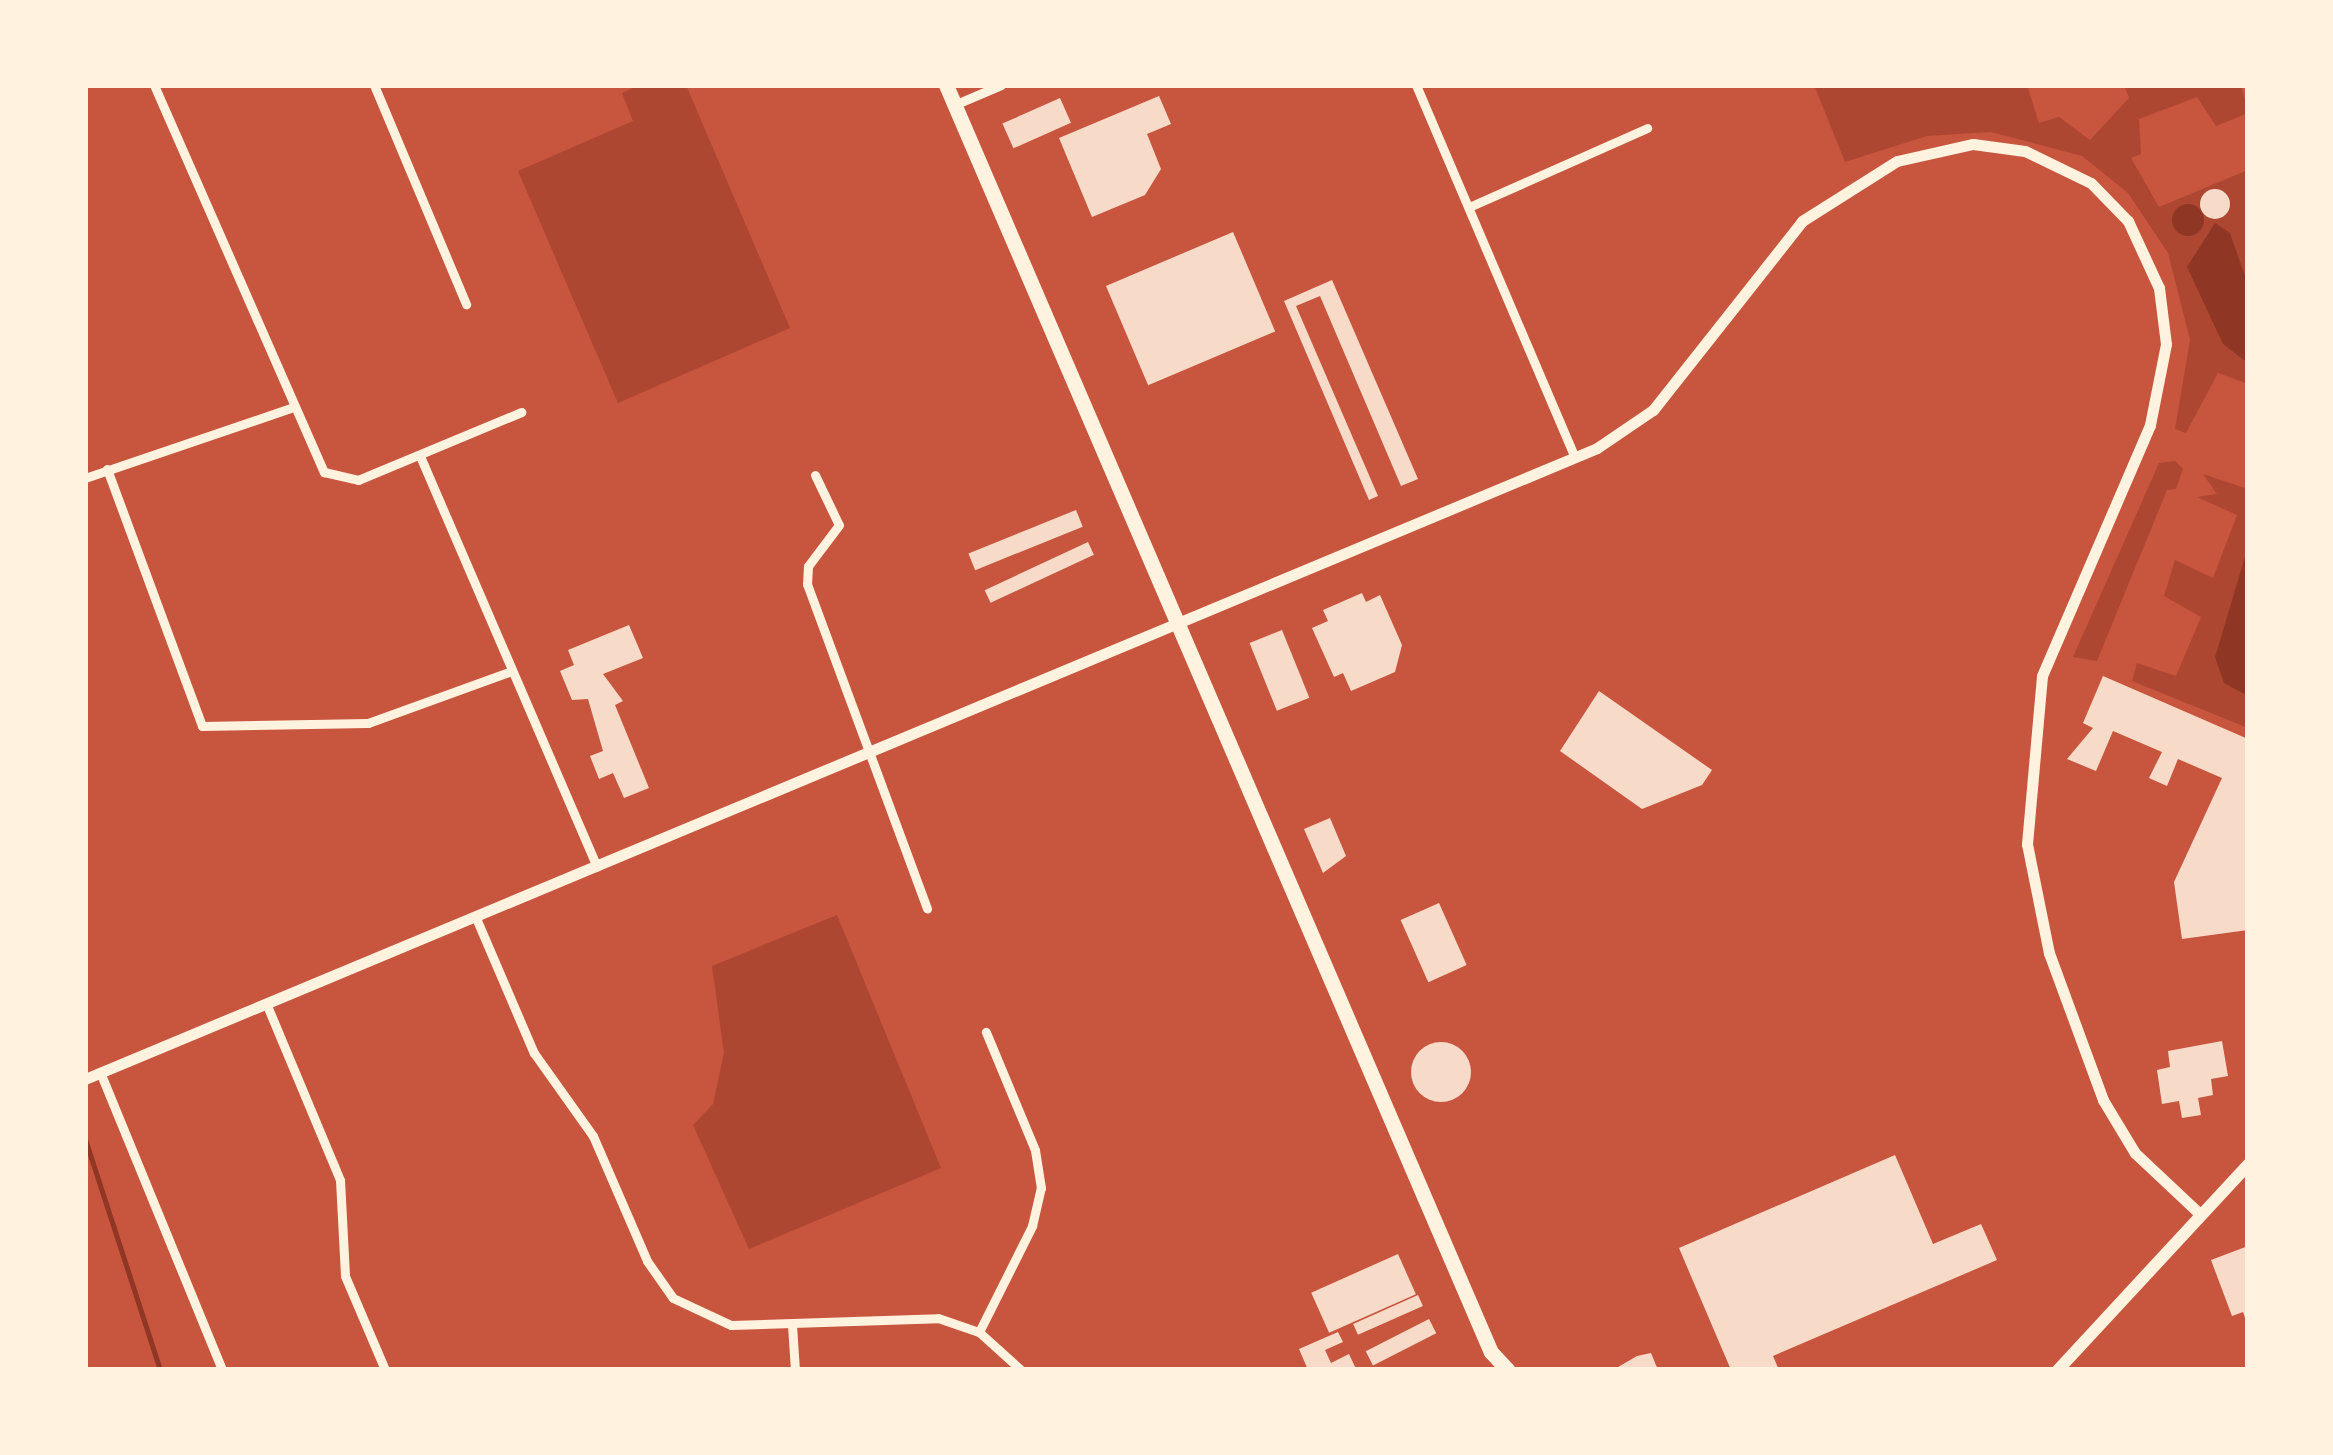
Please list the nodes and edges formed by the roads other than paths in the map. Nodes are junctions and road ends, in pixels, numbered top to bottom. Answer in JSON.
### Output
{"nodes":[{"id":1,"x":154,"y":85,"type":"edge"},
{"id":2,"x":374,"y":85,"type":"edge"},
{"id":3,"x":946,"y":85,"type":"edge"},
{"id":4,"x":1001,"y":85,"type":"edge"},
{"id":5,"x":1416,"y":85,"type":"edge"},
{"id":6,"x":954,"y":105,"type":"junction"},
{"id":7,"x":1647,"y":128,"type":"dead end"},
{"id":8,"x":1469,"y":208,"type":"junction"},
{"id":9,"x":466,"y":304,"type":"dead end"},
{"id":10,"x":291,"y":408,"type":"junction"},
{"id":11,"x":522,"y":412,"type":"dead end"},
{"id":12,"x":420,"y":456,"type":"junction"},
{"id":13,"x":1575,"y":457,"type":"junction"},
{"id":14,"x":107,"y":469,"type":"junction"},
{"id":15,"x":814,"y":475,"type":"dead end"},
{"id":16,"x":85,"y":478,"type":"edge"},
{"id":17,"x":1176,"y":624,"type":"junction"},
{"id":18,"x":512,"y":671,"type":"junction"},
{"id":19,"x":870,"y":752,"type":"junction"},
{"id":20,"x":597,"y":866,"type":"junction"},
{"id":21,"x":927,"y":908,"type":"dead end"},
{"id":22,"x":476,"y":918,"type":"junction"},
{"id":23,"x":266,"y":1003,"type":"junction"},
{"id":24,"x":986,"y":1032,"type":"dead end"},
{"id":25,"x":85,"y":1062,"type":"edge"},
{"id":26,"x":92,"y":1076,"type":"edge"},
{"id":27,"x":2248,"y":1166,"type":"edge"},
{"id":28,"x":2200,"y":1214,"type":"junction"},
{"id":29,"x":792,"y":1325,"type":"junction"},
{"id":30,"x":979,"y":1332,"type":"junction"},
{"id":31,"x":1490,"y":1352,"type":"junction"},
{"id":32,"x":222,"y":1370,"type":"edge"},
{"id":33,"x":385,"y":1370,"type":"edge"},
{"id":34,"x":795,"y":1370,"type":"edge"},
{"id":35,"x":1021,"y":1370,"type":"edge"},
{"id":36,"x":1490,"y":1370,"type":"edge"},
{"id":37,"x":1508,"y":1370,"type":"edge"},
{"id":38,"x":2058,"y":1370,"type":"edge"}],
"edges":[{"from":1,"to":10,"type":"street"},
{"from":2,"to":9,"type":"street"},
{"from":3,"to":6,"type":"main road"},
{"from":4,"to":6,"type":"street"},
{"from":5,"to":8,"type":"street"},
{"from":6,"to":17,"type":"main road"},
{"from":7,"to":8,"type":"street"},
{"from":8,"to":13,"type":"street"},
{"from":10,"to":12,"type":"street"},
{"from":10,"to":14,"type":"street"},
{"from":11,"to":12,"type":"street"},
{"from":12,"to":18,"type":"street"},
{"from":13,"to":17,"type":"street"},
{"from":13,"to":28,"type":"street"},
{"from":14,"to":16,"type":"street"},
{"from":14,"to":18,"type":"street"},
{"from":15,"to":19,"type":"street"},
{"from":17,"to":19,"type":"street"},
{"from":17,"to":31,"type":"main road"},
{"from":18,"to":20,"type":"street"},
{"from":19,"to":20,"type":"street"},
{"from":19,"to":21,"type":"street"},
{"from":20,"to":22,"type":"street"},
{"from":22,"to":23,"type":"street"},
{"from":22,"to":29,"type":"street"},
{"from":23,"to":26,"type":"street"},
{"from":23,"to":33,"type":"street"},
{"from":24,"to":30,"type":"street"},
{"from":25,"to":26,"type":"street"},
{"from":26,"to":32,"type":"street"},
{"from":27,"to":28,"type":"main road"},
{"from":28,"to":38,"type":"main road"},
{"from":29,"to":30,"type":"street"},
{"from":29,"to":34,"type":"street"},
{"from":30,"to":35,"type":"street"},
{"from":31,"to":36,"type":"main road"},
{"from":31,"to":37,"type":"main road"}]}
